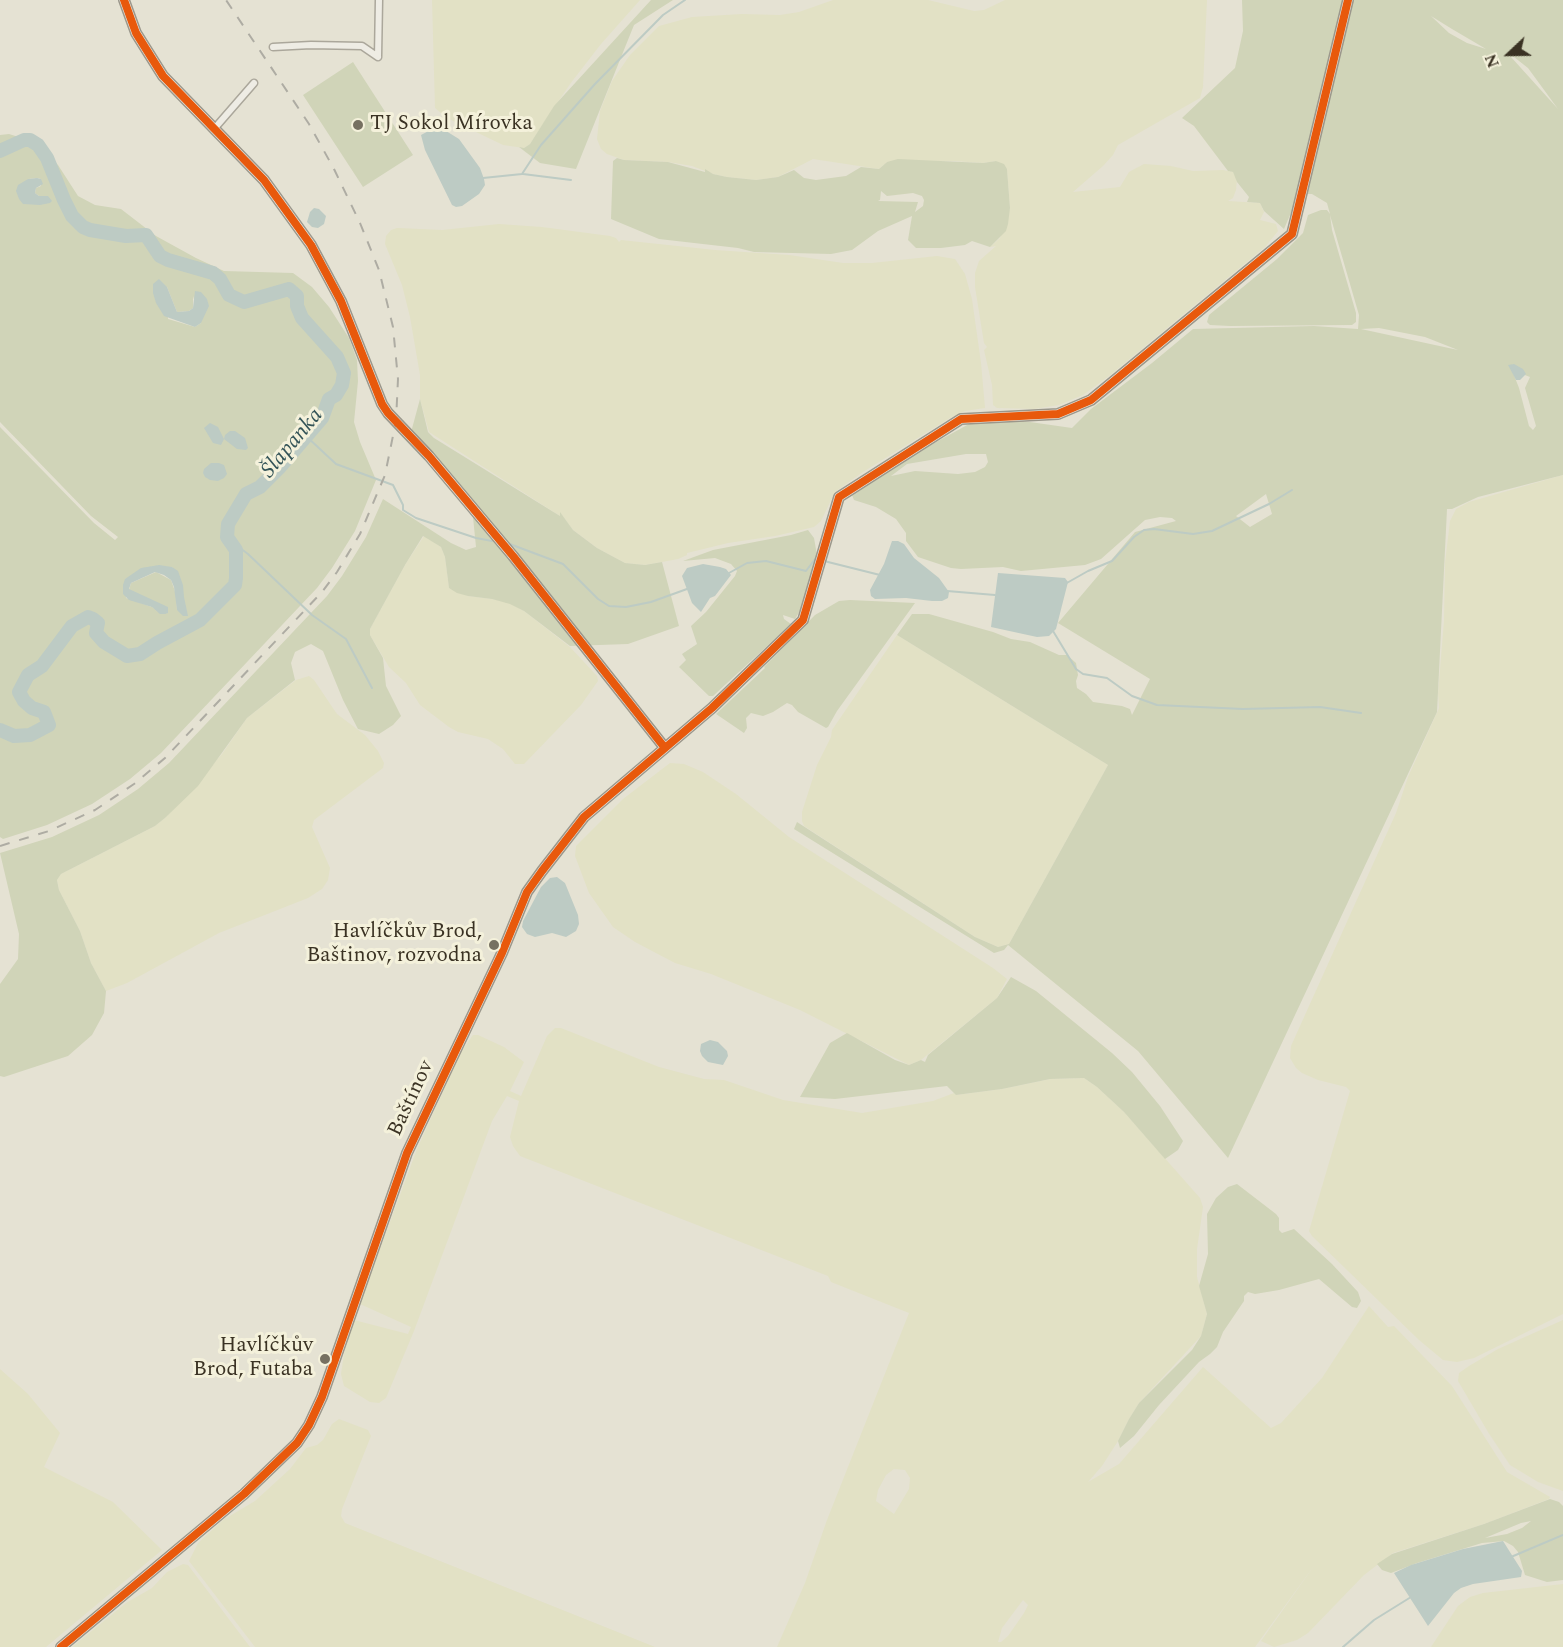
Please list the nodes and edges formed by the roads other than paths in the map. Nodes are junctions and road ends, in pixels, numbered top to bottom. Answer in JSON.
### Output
{"nodes":[{"id":1,"x":124,"y":0,"type":"edge"},
{"id":2,"x":379,"y":0,"type":"edge"},
{"id":3,"x":1348,"y":0,"type":"edge"},
{"id":4,"x":273,"y":47,"type":"dead end"},
{"id":5,"x":254,"y":82,"type":"dead end"},
{"id":6,"x":214,"y":129,"type":"junction"},
{"id":7,"x":665,"y":748,"type":"junction"},
{"id":8,"x":61,"y":1647,"type":"edge"}],
"edges":[{"from":1,"to":6,"type":"street"},
{"from":2,"to":4,"type":"street"},
{"from":3,"to":7,"type":"street","name":"Baštínov"},
{"from":5,"to":6,"type":"street"},
{"from":6,"to":7,"type":"street"},
{"from":7,"to":8,"type":"street","name":"Baštínov"}]}
